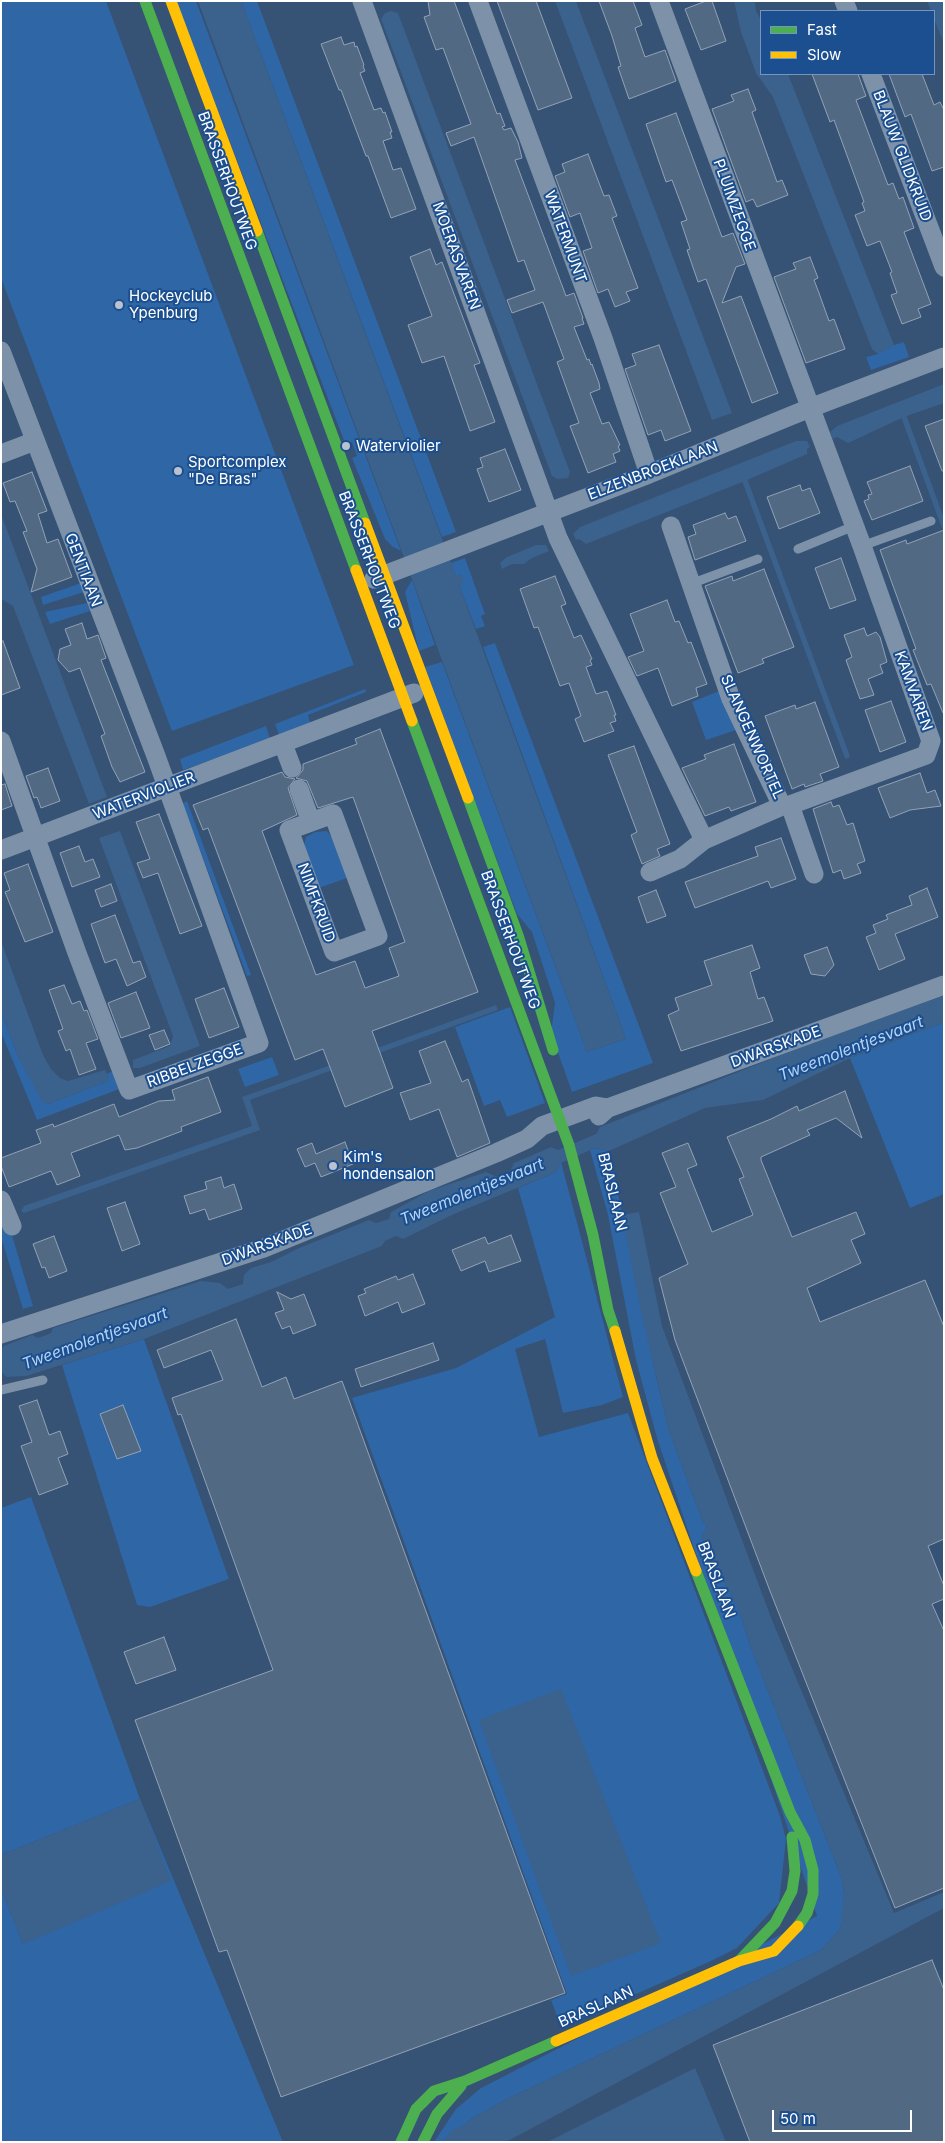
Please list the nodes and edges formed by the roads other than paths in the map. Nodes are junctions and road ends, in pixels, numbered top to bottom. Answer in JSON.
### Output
{"nodes":[{"id":1,"x":144,"y":1,"type":"edge"},
{"id":2,"x":171,"y":1,"type":"edge"},
{"id":3,"x":478,"y":1,"type":"edge"},
{"id":4,"x":659,"y":1,"type":"edge"},
{"id":5,"x":364,"y":2,"type":"edge"},
{"id":6,"x":871,"y":75,"type":"edge"},
{"id":7,"x":944,"y":266,"type":"edge"},
{"id":8,"x":1,"y":351,"type":"edge"},
{"id":9,"x":944,"y":357,"type":"edge"},
{"id":10,"x":810,"y":408,"type":"junction"},
{"id":11,"x":35,"y":441,"type":"junction"},
{"id":12,"x":1,"y":454,"type":"edge"},
{"id":13,"x":649,"y":474,"type":"junction"},
{"id":14,"x":548,"y":512,"type":"junction"},
{"id":15,"x":931,"y":521,"type":"dead end"},
{"id":16,"x":671,"y":526,"type":"dead end"},
{"id":17,"x":854,"y":526,"type":"junction"},
{"id":18,"x":862,"y":546,"type":"junction"},
{"id":19,"x":798,"y":549,"type":"dead end"},
{"id":20,"x":758,"y":559,"type":"dead end"},
{"id":21,"x":393,"y":572,"type":"junction"},
{"id":22,"x":693,"y":583,"type":"junction"},
{"id":23,"x":362,"y":584,"type":"junction"},
{"id":24,"x":427,"y":688,"type":"junction"},
{"id":25,"x":404,"y":697,"type":"junction"},
{"id":26,"x":1,"y":741,"type":"edge"},
{"id":27,"x":283,"y":744,"type":"junction"},
{"id":28,"x":292,"y":768,"type":"dead end"},
{"id":29,"x":166,"y":787,"type":"junction"},
{"id":30,"x":299,"y":789,"type":"dead end"},
{"id":31,"x":786,"y":805,"type":"junction"},
{"id":32,"x":312,"y":822,"type":"junction"},
{"id":33,"x":35,"y":836,"type":"junction"},
{"id":34,"x":704,"y":840,"type":"junction"},
{"id":35,"x":1,"y":850,"type":"edge"},
{"id":36,"x":650,"y":872,"type":"dead end"},
{"id":37,"x":814,"y":874,"type":"dead end"},
{"id":38,"x":944,"y":985,"type":"edge"},
{"id":39,"x":556,"y":1059,"type":"dead end"},
{"id":40,"x":570,"y":1123,"type":"junction"},
{"id":41,"x":1,"y":1200,"type":"edge"},
{"id":42,"x":12,"y":1226,"type":"dead end"},
{"id":43,"x":622,"y":1313,"type":"dead end"},
{"id":44,"x":1,"y":1334,"type":"edge"},
{"id":45,"x":624,"y":1356,"type":"junction"},
{"id":46,"x":43,"y":1380,"type":"dead end"},
{"id":47,"x":1,"y":1390,"type":"edge"},
{"id":48,"x":790,"y":1812,"type":"junction"},
{"id":49,"x":739,"y":1961,"type":"junction"},
{"id":50,"x":465,"y":2081,"type":"junction"},
{"id":51,"x":401,"y":2142,"type":"edge"},
{"id":52,"x":422,"y":2142,"type":"edge"}],
"edges":[{"from":1,"to":23,"type":"main road","name":"BRASSERHOUTWEG"},
{"from":2,"to":21,"type":"main road","name":"BRASSERHOUTWEG"},
{"from":3,"to":13,"type":"street","name":"WATERMUNT"},
{"from":4,"to":10,"type":"street","name":"PLUIMZEGGE"},
{"from":5,"to":14,"type":"street","name":"MOERASVAREN"},
{"from":6,"to":7,"type":"street","name":"BLAUW GLIDKRUID"},
{"from":8,"to":11,"type":"street","name":"GENTIAAN"},
{"from":9,"to":10,"type":"street","name":"ELZENBROEKLAAN"},
{"from":10,"to":13,"type":"street","name":"ELZENBROEKLAAN"},
{"from":10,"to":17,"type":"street","name":"KAMVAREN"},
{"from":11,"to":12,"type":"street"},
{"from":11,"to":29,"type":"street","name":"GENTIAAN"},
{"from":13,"to":14,"type":"street","name":"ELZENBROEKLAAN"},
{"from":14,"to":21,"type":"street","name":"ELZENBROEKLAAN"},
{"from":14,"to":34,"type":"street"},
{"from":15,"to":18,"type":"lane"},
{"from":16,"to":22,"type":"street","name":"SLANGENWORTEL"},
{"from":17,"to":18,"type":"street","name":"KAMVAREN"},
{"from":17,"to":19,"type":"lane"},
{"from":18,"to":31,"type":"street","name":"KAMVAREN"},
{"from":20,"to":22,"type":"lane"},
{"from":21,"to":23,"type":"street","name":"ELZENBROEKLAAN"},
{"from":21,"to":24,"type":"main road","name":"BRASSERHOUTWEG"},
{"from":22,"to":31,"type":"street","name":"SLANGENWORTEL"},
{"from":23,"to":25,"type":"main road","name":"BRASSERHOUTWEG"},
{"from":24,"to":25,"type":"street","name":"WATERVIOLIER"},
{"from":24,"to":39,"type":"main road","name":"BRASSERHOUTWEG"},
{"from":25,"to":27,"type":"street","name":"WATERVIOLIER"},
{"from":25,"to":40,"type":"main road","name":"BRASSERHOUTWEG"},
{"from":26,"to":33,"type":"street"},
{"from":27,"to":28,"type":"street"},
{"from":27,"to":29,"type":"street","name":"WATERVIOLIER"},
{"from":29,"to":33,"type":"street","name":"WATERVIOLIER"},
{"from":29,"to":33,"type":"street","name":"RIBBELZEGGE"},
{"from":30,"to":32,"type":"street"},
{"from":31,"to":34,"type":"street","name":"KAMVAREN"},
{"from":31,"to":37,"type":"street"},
{"from":32,"to":32,"type":"street","name":"NIMFKRUID"},
{"from":33,"to":35,"type":"street","name":"WATERVIOLIER"},
{"from":34,"to":36,"type":"street","name":"KAMVAREN"},
{"from":38,"to":40,"type":"street","name":"DWARSKADE"},
{"from":40,"to":44,"type":"street","name":"DWARSKADE"},
{"from":40,"to":45,"type":"main road","name":"BRASLAAN"},
{"from":41,"to":42,"type":"street"},
{"from":43,"to":45,"type":"main road","name":"BRASLAAN"},
{"from":45,"to":48,"type":"main road","name":"BRASLAAN"},
{"from":46,"to":47,"type":"lane"},
{"from":48,"to":49,"type":"main road","name":"BRASLAAN"},
{"from":48,"to":49,"type":"main road","name":"BRASLAAN"},
{"from":49,"to":50,"type":"main road","name":"BRASLAAN"},
{"from":50,"to":51,"type":"main road","name":"BRASLAAN"},
{"from":50,"to":52,"type":"main road","name":"BRASLAAN"}]}
